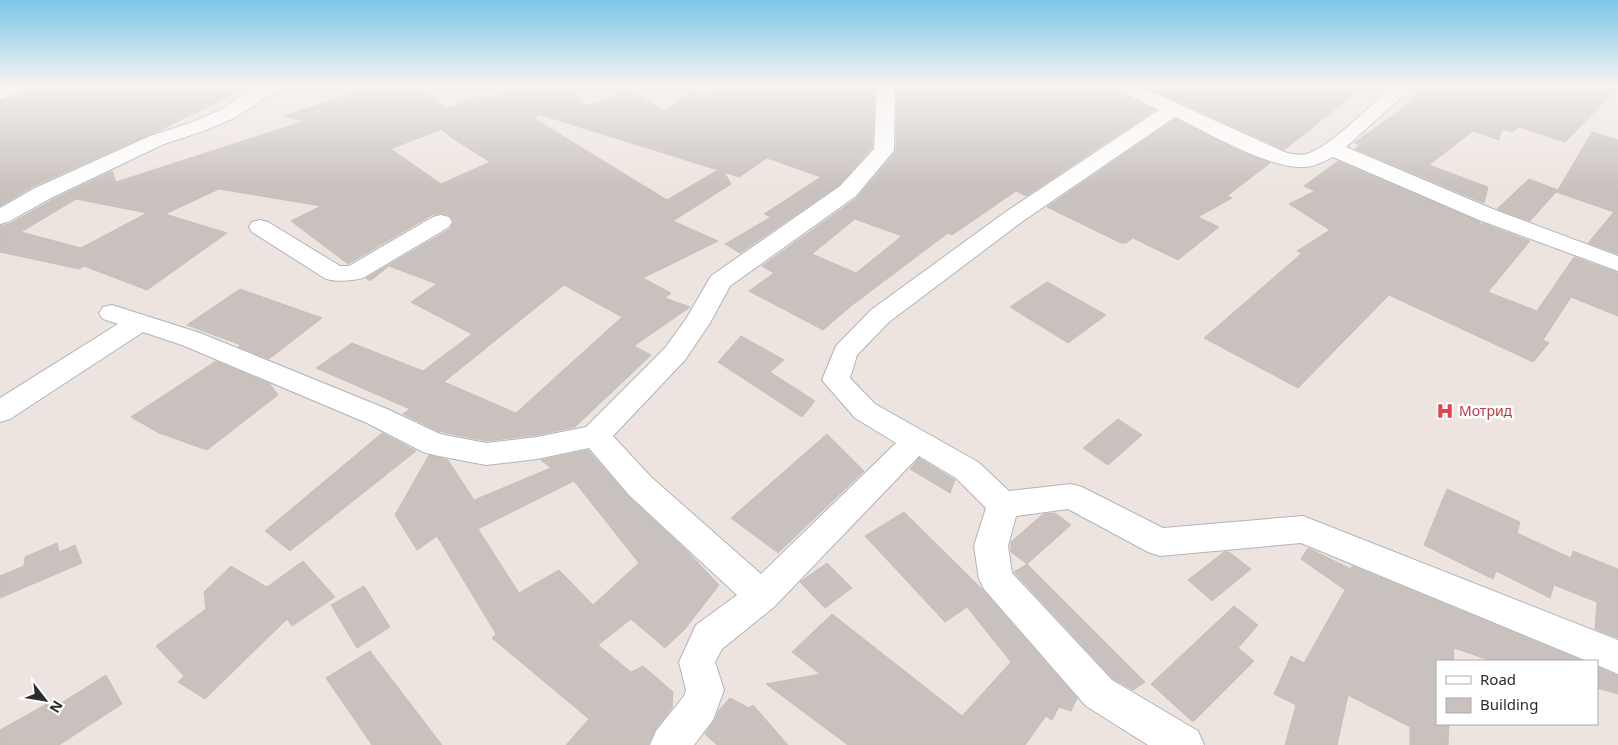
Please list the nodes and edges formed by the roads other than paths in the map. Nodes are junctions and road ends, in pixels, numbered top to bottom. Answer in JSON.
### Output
{"nodes":[{"id":1,"x":215,"y":120,"type":"edge"},
{"id":2,"x":885,"y":120,"type":"edge"},
{"id":3,"x":1157,"y":120,"type":"edge"},
{"id":4,"x":1196,"y":120,"type":"edge"},
{"id":5,"x":1366,"y":120,"type":"edge"},
{"id":6,"x":1332,"y":149,"type":"junction"},
{"id":7,"x":0,"y":218,"type":"edge"},
{"id":8,"x":441,"y":222,"type":"dead end"},
{"id":9,"x":260,"y":227,"type":"dead end"},
{"id":10,"x":1618,"y":264,"type":"edge"},
{"id":11,"x":112,"y":313,"type":"dead end"},
{"id":12,"x":140,"y":322,"type":"junction"},
{"id":13,"x":0,"y":412,"type":"edge"},
{"id":14,"x":595,"y":436,"type":"junction"},
{"id":15,"x":916,"y":440,"type":"junction"},
{"id":16,"x":1003,"y":505,"type":"junction"},
{"id":17,"x":762,"y":596,"type":"junction"},
{"id":18,"x":1618,"y":657,"type":"edge"},
{"id":19,"x":670,"y":745,"type":"edge"},
{"id":20,"x":1184,"y":745,"type":"edge"}],
"edges":[{"from":1,"to":7,"type":"street"},
{"from":2,"to":14,"type":"street"},
{"from":3,"to":15,"type":"street"},
{"from":4,"to":6,"type":"street"},
{"from":5,"to":6,"type":"street"},
{"from":6,"to":10,"type":"street"},
{"from":8,"to":9,"type":"street"},
{"from":11,"to":12,"type":"street"},
{"from":12,"to":13,"type":"street"},
{"from":12,"to":14,"type":"street"},
{"from":14,"to":17,"type":"street"},
{"from":15,"to":16,"type":"street"},
{"from":15,"to":17,"type":"street"},
{"from":16,"to":18,"type":"street"},
{"from":16,"to":20,"type":"street"},
{"from":17,"to":19,"type":"street"}]}
